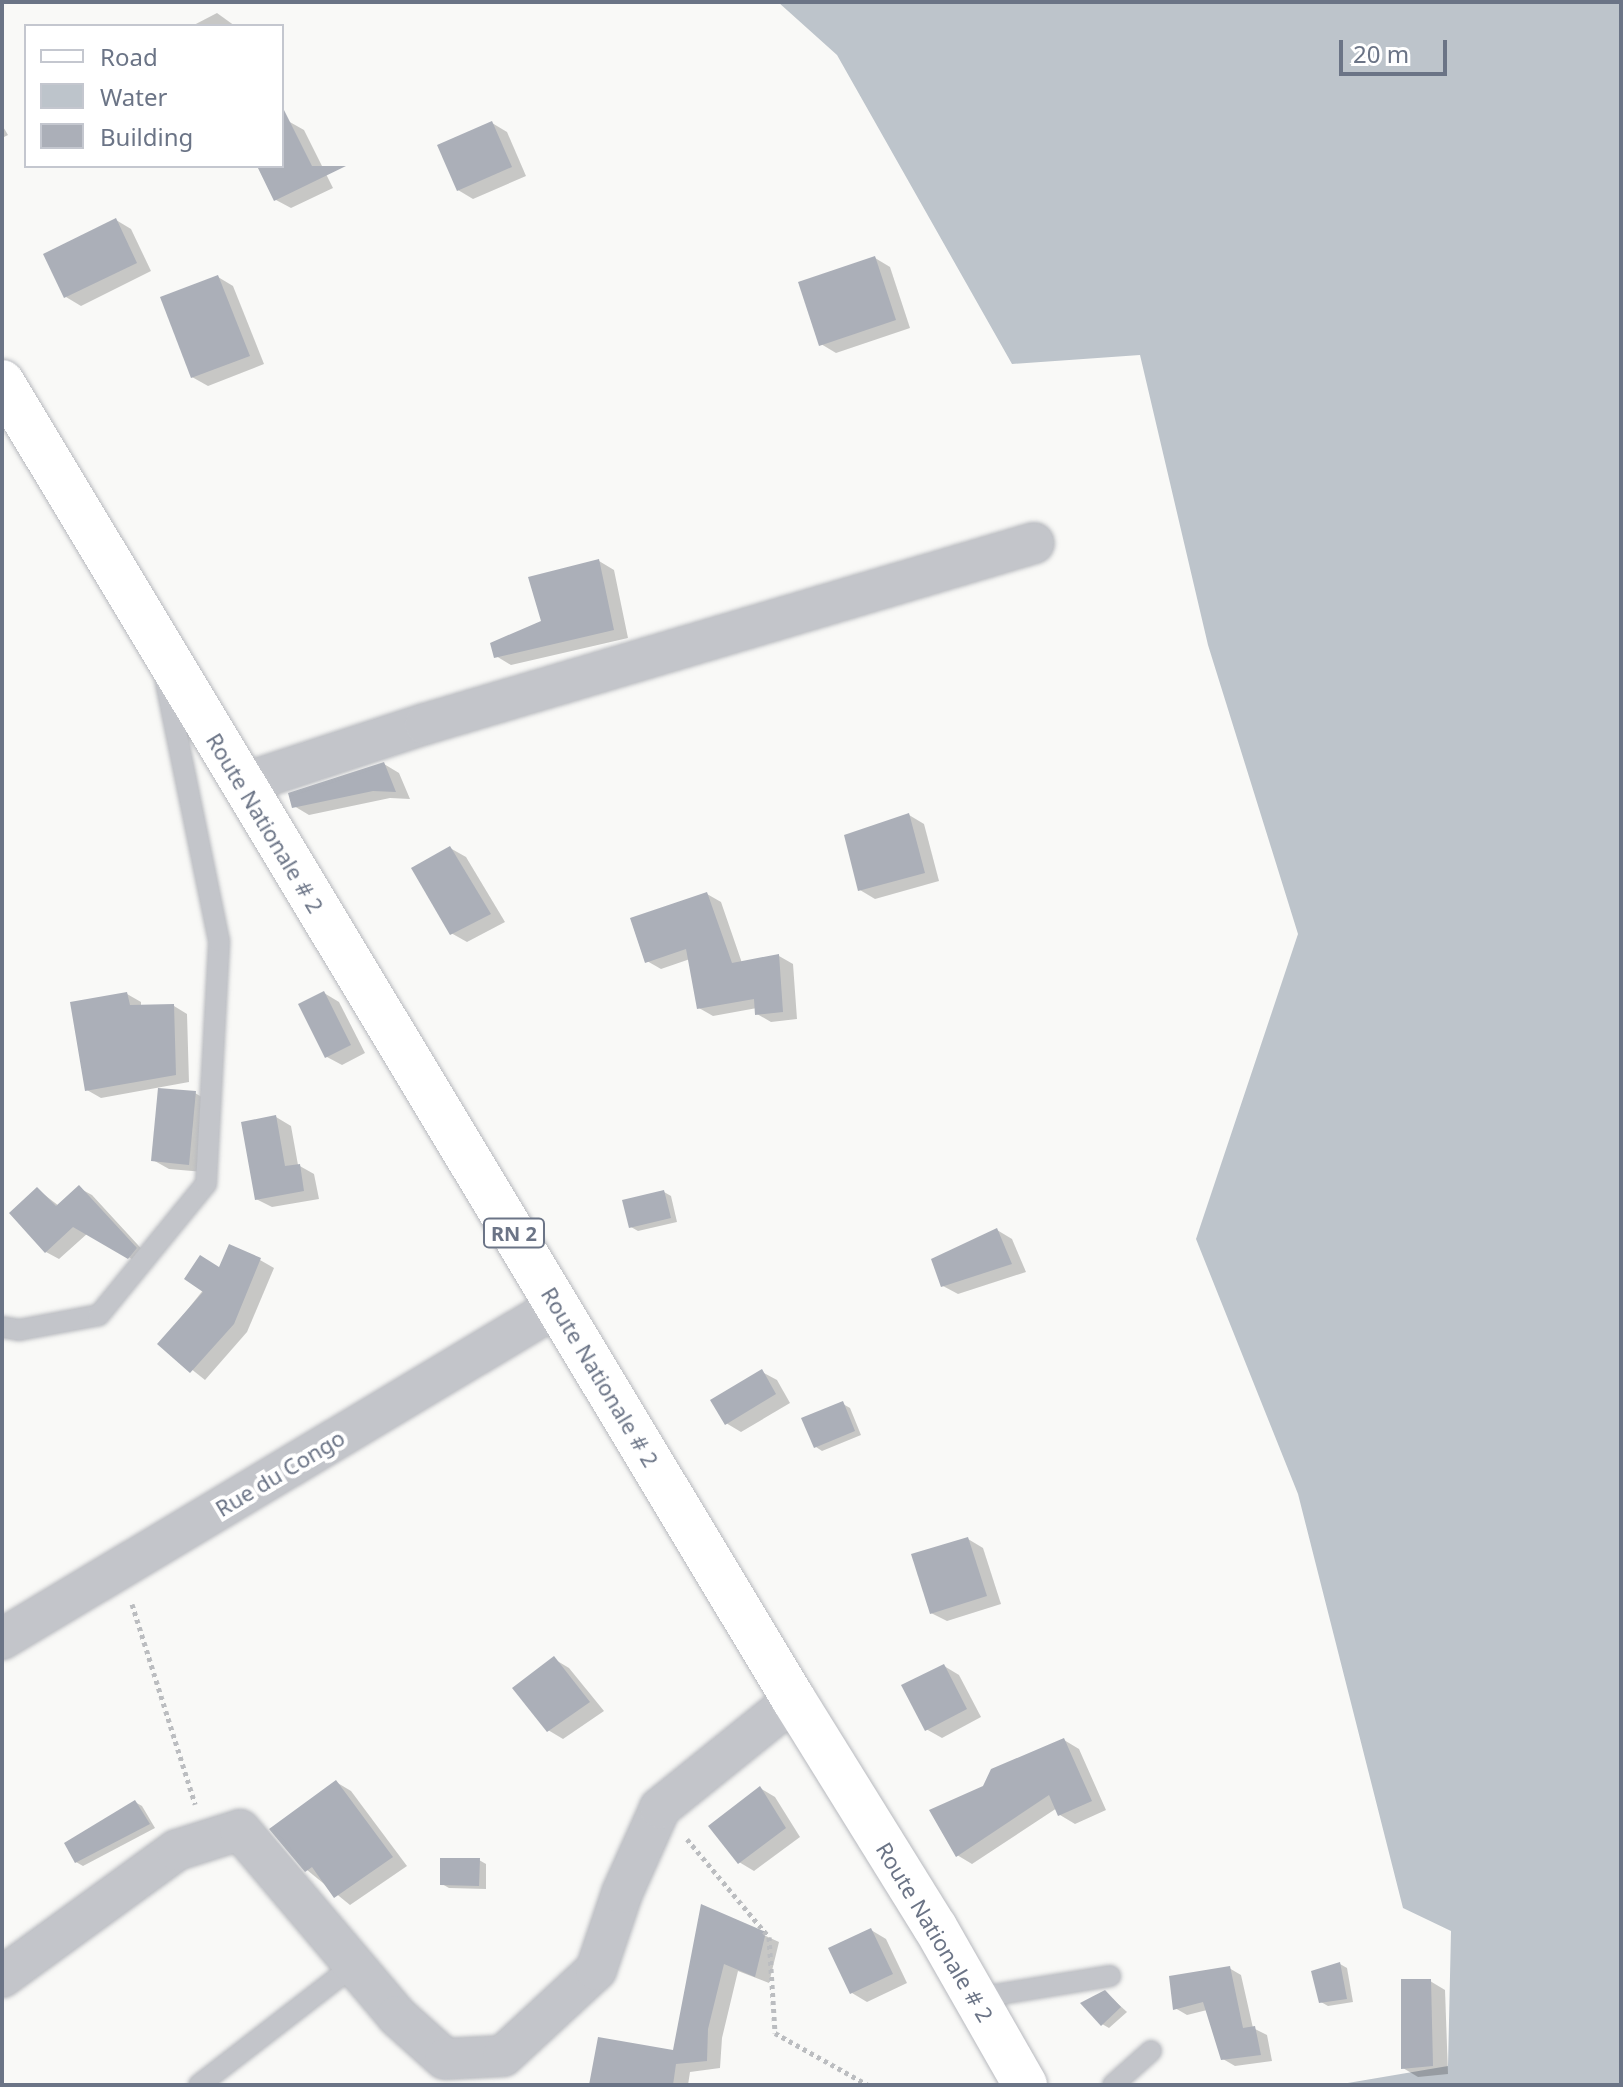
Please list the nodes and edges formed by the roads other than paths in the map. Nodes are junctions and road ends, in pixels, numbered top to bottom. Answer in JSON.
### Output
{"nodes":[{"id":1,"x":2,"y":382,"type":"edge"},
{"id":2,"x":1034,"y":543,"type":"dead end"},
{"id":3,"x":159,"y":647,"type":"junction"},
{"id":4,"x":242,"y":784,"type":"junction"},
{"id":5,"x":558,"y":1306,"type":"junction"},
{"id":6,"x":2,"y":1312,"type":"edge"},
{"id":7,"x":10,"y":1329,"type":"edge"},
{"id":8,"x":2,"y":1639,"type":"edge"},
{"id":9,"x":794,"y":1700,"type":"junction"},
{"id":10,"x":354,"y":1965,"type":"junction"},
{"id":11,"x":1110,"y":1976,"type":"dead end"},
{"id":12,"x":2,"y":1977,"type":"edge"},
{"id":13,"x":976,"y":1998,"type":"junction"},
{"id":14,"x":1151,"y":2051,"type":"dead end"},
{"id":15,"x":199,"y":2085,"type":"edge"},
{"id":16,"x":1025,"y":2085,"type":"edge"},
{"id":17,"x":1113,"y":2085,"type":"edge"}],
"edges":[{"from":1,"to":3,"type":"main road","name":"Route Nationale # 2","number":"RN 2"},
{"from":2,"to":4,"type":"street"},
{"from":3,"to":4,"type":"main road","name":"Route Nationale # 2","number":"RN 2"},
{"from":3,"to":7,"type":"lane"},
{"from":4,"to":5,"type":"main road","name":"Route Nationale # 2","number":"RN 2"},
{"from":5,"to":8,"type":"street","name":"Rue du Congo"},
{"from":5,"to":9,"type":"main road","name":"Route Nationale # 2","number":"RN 2"},
{"from":6,"to":7,"type":"lane"},
{"from":9,"to":10,"type":"street"},
{"from":9,"to":13,"type":"main road","name":"Route Nationale # 2","number":"RN 2"},
{"from":10,"to":12,"type":"street"},
{"from":10,"to":15,"type":"lane"},
{"from":11,"to":13,"type":"lane"},
{"from":13,"to":16,"type":"main road","name":"Route Nationale # 2","number":"RN 2"},
{"from":14,"to":17,"type":"lane"}]}
